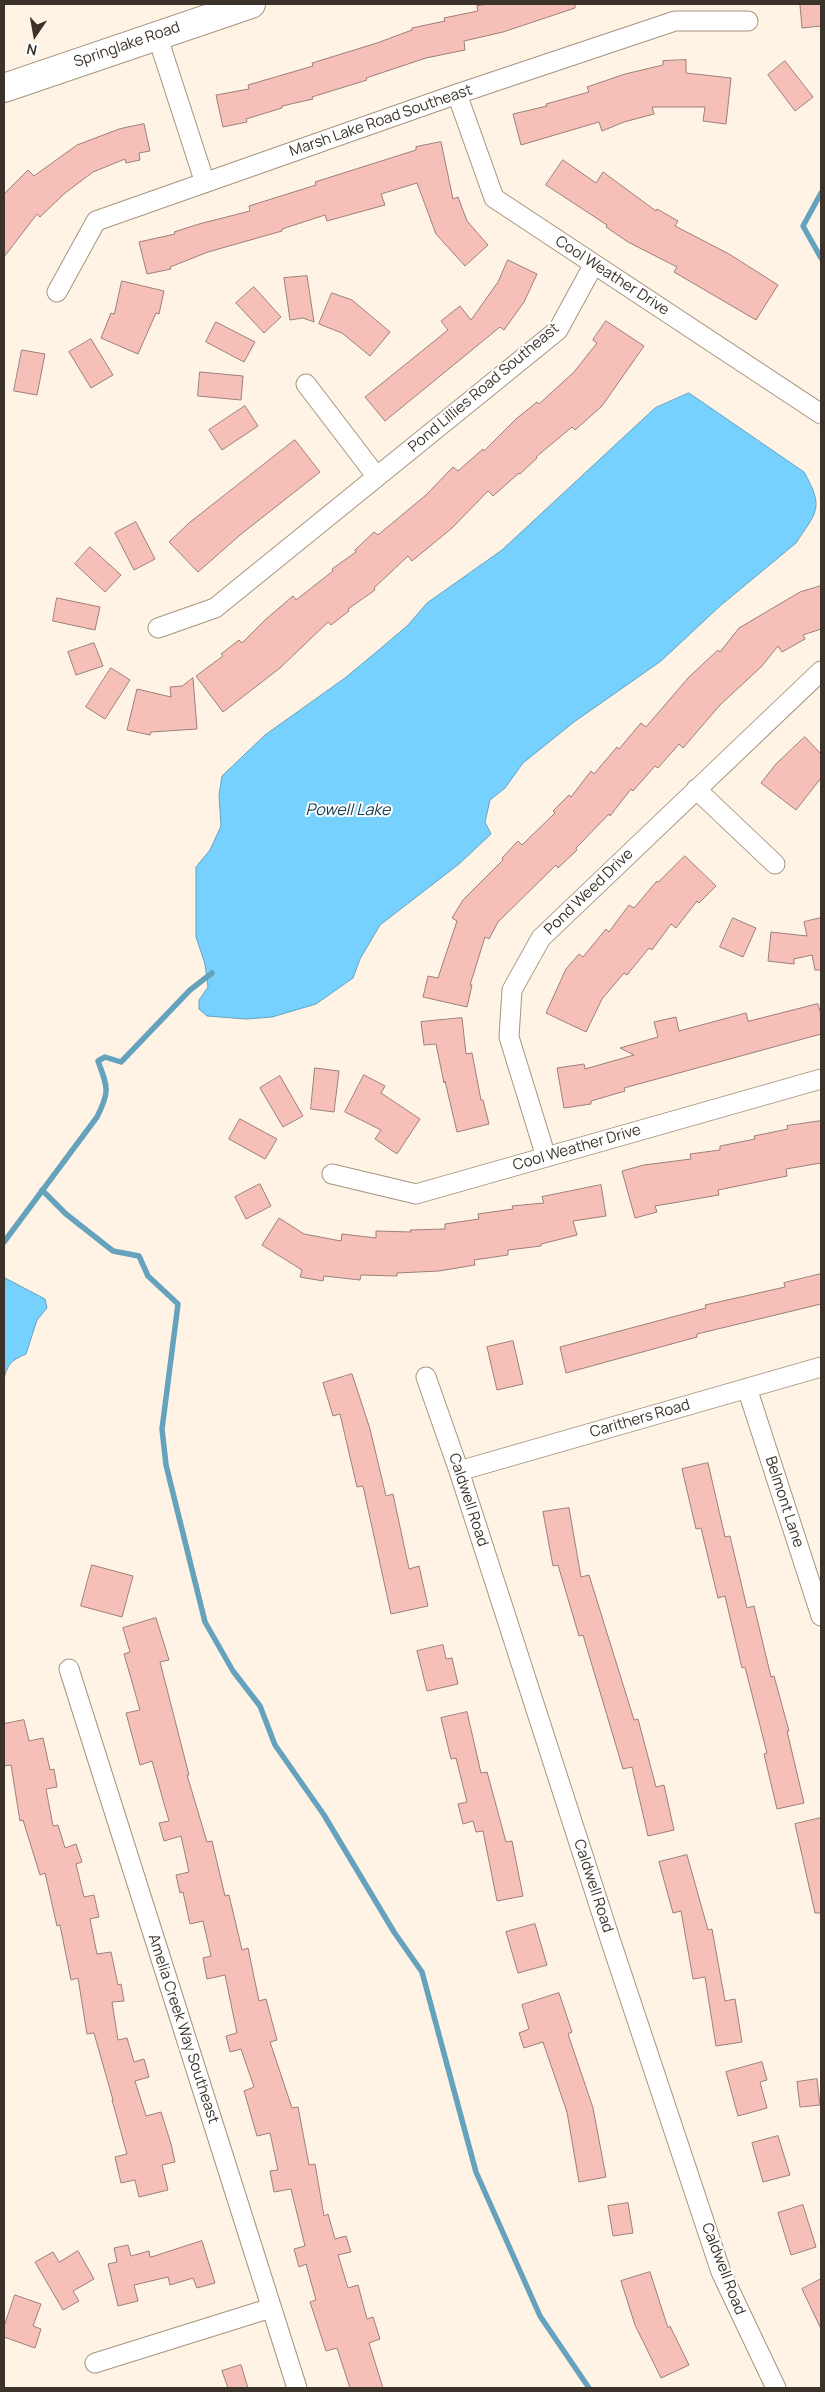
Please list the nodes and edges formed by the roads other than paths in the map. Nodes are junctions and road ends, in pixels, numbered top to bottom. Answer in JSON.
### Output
{"nodes":[{"id":1,"x":251,"y":4,"type":"edge"},
{"id":2,"x":748,"y":21,"type":"dead end"},
{"id":3,"x":157,"y":35,"type":"junction"},
{"id":4,"x":4,"y":88,"type":"edge"},
{"id":5,"x":456,"y":94,"type":"junction"},
{"id":6,"x":205,"y":183,"type":"junction"},
{"id":7,"x":594,"y":264,"type":"junction"},
{"id":8,"x":56,"y":292,"type":"dead end"},
{"id":9,"x":306,"y":384,"type":"dead end"},
{"id":10,"x":821,"y":414,"type":"edge"},
{"id":11,"x":376,"y":477,"type":"junction"},
{"id":12,"x":158,"y":628,"type":"dead end"},
{"id":13,"x":821,"y":671,"type":"edge"},
{"id":14,"x":696,"y":789,"type":"junction"},
{"id":15,"x":775,"y":864,"type":"dead end"},
{"id":16,"x":821,"y":1079,"type":"edge"},
{"id":17,"x":546,"y":1157,"type":"junction"},
{"id":18,"x":332,"y":1174,"type":"dead end"},
{"id":19,"x":821,"y":1368,"type":"edge"},
{"id":20,"x":426,"y":1376,"type":"dead end"},
{"id":21,"x":747,"y":1388,"type":"junction"},
{"id":22,"x":459,"y":1470,"type":"junction"},
{"id":23,"x":821,"y":1616,"type":"edge"},
{"id":24,"x":69,"y":1669,"type":"dead end"},
{"id":25,"x":271,"y":2308,"type":"junction"},
{"id":26,"x":95,"y":2363,"type":"dead end"},
{"id":27,"x":297,"y":2388,"type":"edge"},
{"id":28,"x":776,"y":2388,"type":"edge"}],
"edges":[{"from":1,"to":3,"type":"street","name":"Springlake Road"},
{"from":2,"to":5,"type":"street","name":"Marsh Lake Road Southeast"},
{"from":3,"to":4,"type":"street","name":"Springlake Road"},
{"from":3,"to":6,"type":"street"},
{"from":5,"to":6,"type":"street","name":"Marsh Lake Road Southeast"},
{"from":5,"to":7,"type":"street","name":"Cool Weather Drive"},
{"from":6,"to":8,"type":"street","name":"Marsh Lake Road Southeast"},
{"from":7,"to":10,"type":"street","name":"Cool Weather Drive"},
{"from":7,"to":11,"type":"street","name":"Pond Lillies Road Southeast"},
{"from":9,"to":11,"type":"street"},
{"from":11,"to":12,"type":"street","name":"Pond Lillies Road Southeast"},
{"from":13,"to":14,"type":"street","name":"Pond Weed Drive"},
{"from":14,"to":15,"type":"street"},
{"from":14,"to":17,"type":"street","name":"Pond Weed Drive"},
{"from":16,"to":17,"type":"street","name":"Cool Weather Drive"},
{"from":17,"to":18,"type":"street","name":"Cool Weather Drive"},
{"from":19,"to":21,"type":"street","name":"Carithers Road"},
{"from":20,"to":22,"type":"street","name":"Caldwell Road"},
{"from":21,"to":22,"type":"street","name":"Carithers Road"},
{"from":21,"to":23,"type":"street","name":"Belmont Lane"},
{"from":22,"to":28,"type":"street","name":"Caldwell Road"},
{"from":24,"to":25,"type":"street","name":"Amelia Creek Way Southeast"},
{"from":25,"to":26,"type":"street"},
{"from":25,"to":27,"type":"street","name":"Amelia Creek Way Southeast"}]}
